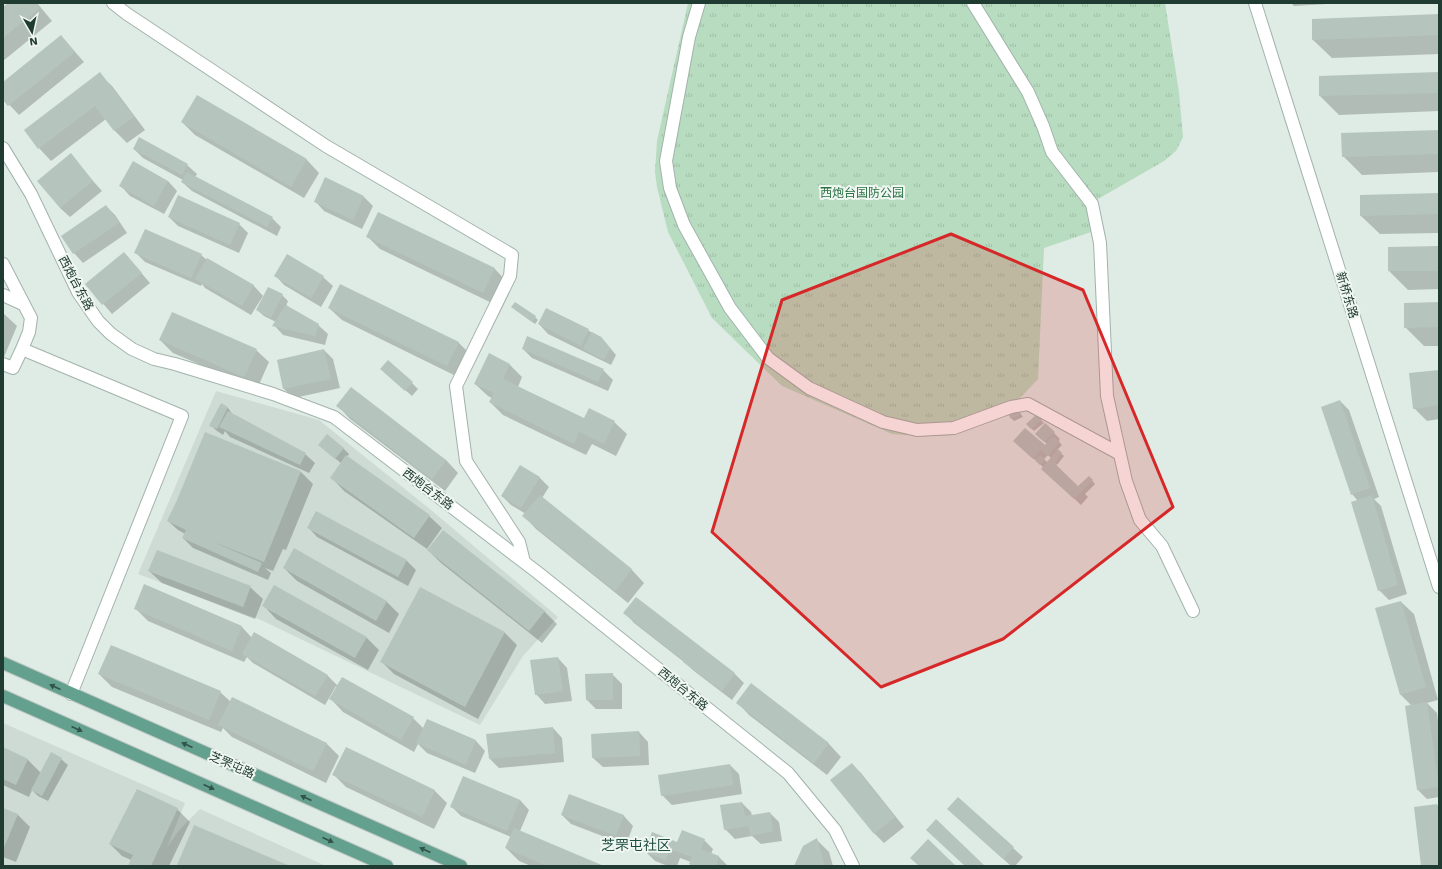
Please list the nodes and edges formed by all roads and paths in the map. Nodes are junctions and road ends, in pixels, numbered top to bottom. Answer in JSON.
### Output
{"nodes":[{"id":1,"x":113,"y":3,"type":"edge"},
{"id":2,"x":699,"y":3,"type":"edge"},
{"id":3,"x":973,"y":3,"type":"edge"},
{"id":4,"x":1255,"y":3,"type":"edge"},
{"id":5,"x":3,"y":148,"type":"edge"},
{"id":6,"x":3,"y":264,"type":"edge"},
{"id":7,"x":3,"y":295,"type":"edge"},
{"id":8,"x":23,"y":304,"type":"junction"},
{"id":9,"x":22,"y":349,"type":"junction"},
{"id":10,"x":3,"y":364,"type":"edge"},
{"id":11,"x":1120,"y":454,"type":"junction"},
{"id":12,"x":524,"y":562,"type":"junction"},
{"id":13,"x":1439,"y":587,"type":"edge"},
{"id":14,"x":1192,"y":611,"type":"dead end"},
{"id":15,"x":3,"y":663,"type":"edge"},
{"id":16,"x":71,"y":694,"type":"junction"},
{"id":17,"x":3,"y":696,"type":"edge"},
{"id":18,"x":387,"y":866,"type":"edge"},
{"id":19,"x":460,"y":866,"type":"edge"},
{"id":20,"x":854,"y":866,"type":"edge"}],
"edges":[{"from":1,"to":12,"type":"street"},
{"from":2,"to":11,"type":"street"},
{"from":3,"to":11,"type":"street"},
{"from":4,"to":13,"type":"street","name":"新桥东路"},
{"from":5,"to":12,"type":"street","name":"西炮台东路"},
{"from":6,"to":8,"type":"street"},
{"from":7,"to":8,"type":"street"},
{"from":8,"to":9,"type":"street"},
{"from":9,"to":10,"type":"street"},
{"from":9,"to":16,"type":"street"},
{"from":11,"to":14,"type":"street"},
{"from":12,"to":20,"type":"street","name":"西炮台东路"},
{"from":16,"to":15,"type":"main road","name":"芝罘屯路","one_way":true},
{"from":19,"to":16,"type":"main road","name":"芝罘屯路","one_way":true},
{"from":17,"to":18,"type":"main road","one_way":true}]}
